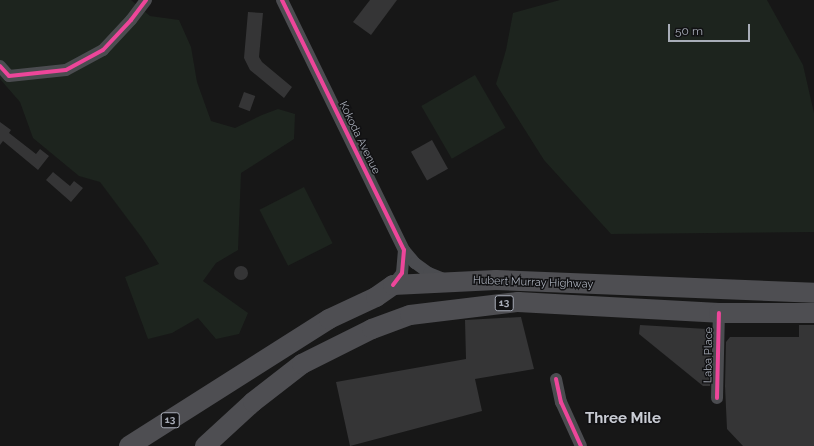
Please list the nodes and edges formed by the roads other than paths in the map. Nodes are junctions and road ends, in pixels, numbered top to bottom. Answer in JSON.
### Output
{"nodes":[{"id":1,"x":146,"y":0,"type":"edge"},
{"id":2,"x":282,"y":0,"type":"edge"},
{"id":3,"x":0,"y":66,"type":"edge"},
{"id":4,"x":4,"y":76,"type":"edge"},
{"id":5,"x":404,"y":250,"type":"junction"},
{"id":6,"x":459,"y":282,"type":"junction"},
{"id":7,"x":393,"y":285,"type":"junction"},
{"id":8,"x":810,"y":292,"type":"edge"},
{"id":9,"x":814,"y":312,"type":"edge"},
{"id":10,"x":719,"y":313,"type":"junction"},
{"id":11,"x":556,"y":379,"type":"dead end"},
{"id":12,"x":717,"y":398,"type":"dead end"},
{"id":13,"x":129,"y":446,"type":"edge"},
{"id":14,"x":205,"y":446,"type":"edge"},
{"id":15,"x":581,"y":446,"type":"edge"}],
"edges":[{"from":1,"to":4,"type":"street"},
{"from":2,"to":5,"type":"street","name":"Kokoda Avenue"},
{"from":3,"to":4,"type":"street"},
{"from":5,"to":6,"type":"street","name":"Kokoda Avenue"},
{"from":5,"to":7,"type":"street"},
{"from":6,"to":7,"type":"highway","name":"Hubert Murray Highway","number":"13"},
{"from":6,"to":8,"type":"highway","name":"Hubert Murray Highway","number":"13"},
{"from":7,"to":13,"type":"highway","number":"13"},
{"from":9,"to":10,"type":"highway","name":"Hubert Murray Highway","number":"13"},
{"from":10,"to":12,"type":"street","name":"Laba Place"},
{"from":10,"to":14,"type":"highway","name":"Hubert Murray Highway","number":"13"},
{"from":11,"to":15,"type":"street"}]}
